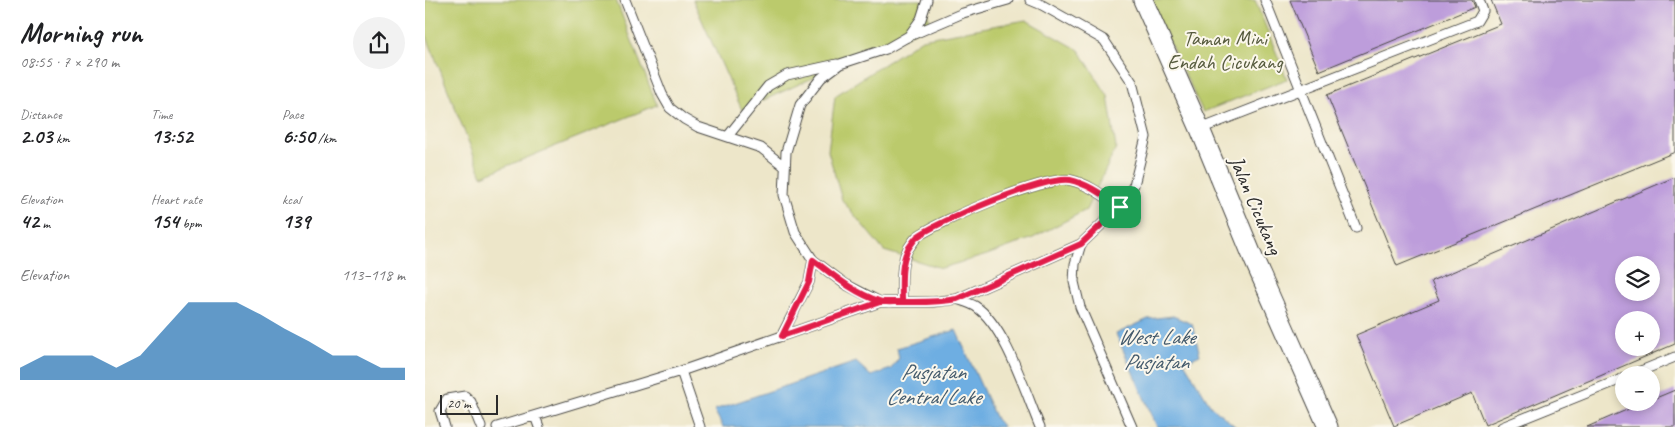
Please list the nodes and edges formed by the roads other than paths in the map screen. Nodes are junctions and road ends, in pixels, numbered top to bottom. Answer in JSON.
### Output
{"nodes":[{"id":1,"x":625,"y":0,"type":"edge"},
{"id":2,"x":927,"y":0,"type":"edge"},
{"id":3,"x":1007,"y":0,"type":"edge"},
{"id":4,"x":1030,"y":0,"type":"edge"},
{"id":5,"x":1143,"y":0,"type":"edge"},
{"id":6,"x":1265,"y":0,"type":"edge"},
{"id":7,"x":1479,"y":0,"type":"edge"},
{"id":8,"x":907,"y":37,"type":"junction"},
{"id":9,"x":839,"y":64,"type":"junction"},
{"id":10,"x":1300,"y":90,"type":"junction"},
{"id":11,"x":1200,"y":129,"type":"junction"},
{"id":12,"x":728,"y":136,"type":"junction"},
{"id":13,"x":784,"y":166,"type":"junction"},
{"id":14,"x":1120,"y":207,"type":"junction"},
{"id":15,"x":1356,"y":228,"type":"dead end"},
{"id":16,"x":1081,"y":244,"type":"junction"},
{"id":17,"x":813,"y":260,"type":"junction"},
{"id":18,"x":957,"y":299,"type":"junction"},
{"id":19,"x":880,"y":302,"type":"junction"},
{"id":20,"x":902,"y":302,"type":"junction"},
{"id":21,"x":782,"y":336,"type":"junction"},
{"id":22,"x":1675,"y":357,"type":"edge"},
{"id":23,"x":1653,"y":366,"type":"edge"},
{"id":24,"x":681,"y":370,"type":"junction"},
{"id":25,"x":1615,"y":382,"type":"edge"},
{"id":26,"x":535,"y":416,"type":"junction"},
{"id":27,"x":445,"y":427,"type":"edge"},
{"id":28,"x":481,"y":427,"type":"edge"},
{"id":29,"x":497,"y":427,"type":"edge"},
{"id":30,"x":539,"y":427,"type":"edge"},
{"id":31,"x":700,"y":427,"type":"edge"},
{"id":32,"x":1040,"y":427,"type":"edge"},
{"id":33,"x":1132,"y":427,"type":"edge"},
{"id":34,"x":1329,"y":427,"type":"edge"},
{"id":35,"x":1502,"y":427,"type":"edge"}],
"edges":[{"from":1,"to":12,"type":"lane"},
{"from":2,"to":8,"type":"lane"},
{"from":3,"to":8,"type":"lane"},
{"from":4,"to":14,"type":"lane"},
{"from":5,"to":11,"type":"street","name":"Jalan Cicukang"},
{"from":6,"to":10,"type":"lane"},
{"from":7,"to":10,"type":"lane"},
{"from":8,"to":9,"type":"lane"},
{"from":9,"to":12,"type":"lane"},
{"from":9,"to":13,"type":"lane"},
{"from":10,"to":11,"type":"lane"},
{"from":10,"to":15,"type":"lane"},
{"from":11,"to":34,"type":"street","name":"Jalan Cicukang"},
{"from":12,"to":13,"type":"lane"},
{"from":13,"to":17,"type":"lane"},
{"from":14,"to":16,"type":"lane"},
{"from":14,"to":20,"type":"lane"},
{"from":16,"to":18,"type":"lane"},
{"from":16,"to":33,"type":"lane"},
{"from":17,"to":19,"type":"lane"},
{"from":17,"to":21,"type":"lane"},
{"from":18,"to":20,"type":"lane"},
{"from":18,"to":32,"type":"lane"},
{"from":19,"to":20,"type":"lane"},
{"from":19,"to":21,"type":"lane"},
{"from":21,"to":24,"type":"lane"},
{"from":22,"to":23,"type":"lane"},
{"from":24,"to":26,"type":"lane"},
{"from":24,"to":31,"type":"lane"},
{"from":25,"to":35,"type":"lane"},
{"from":26,"to":29,"type":"lane"},
{"from":26,"to":30,"type":"lane"},
{"from":27,"to":28,"type":"lane"}]}
